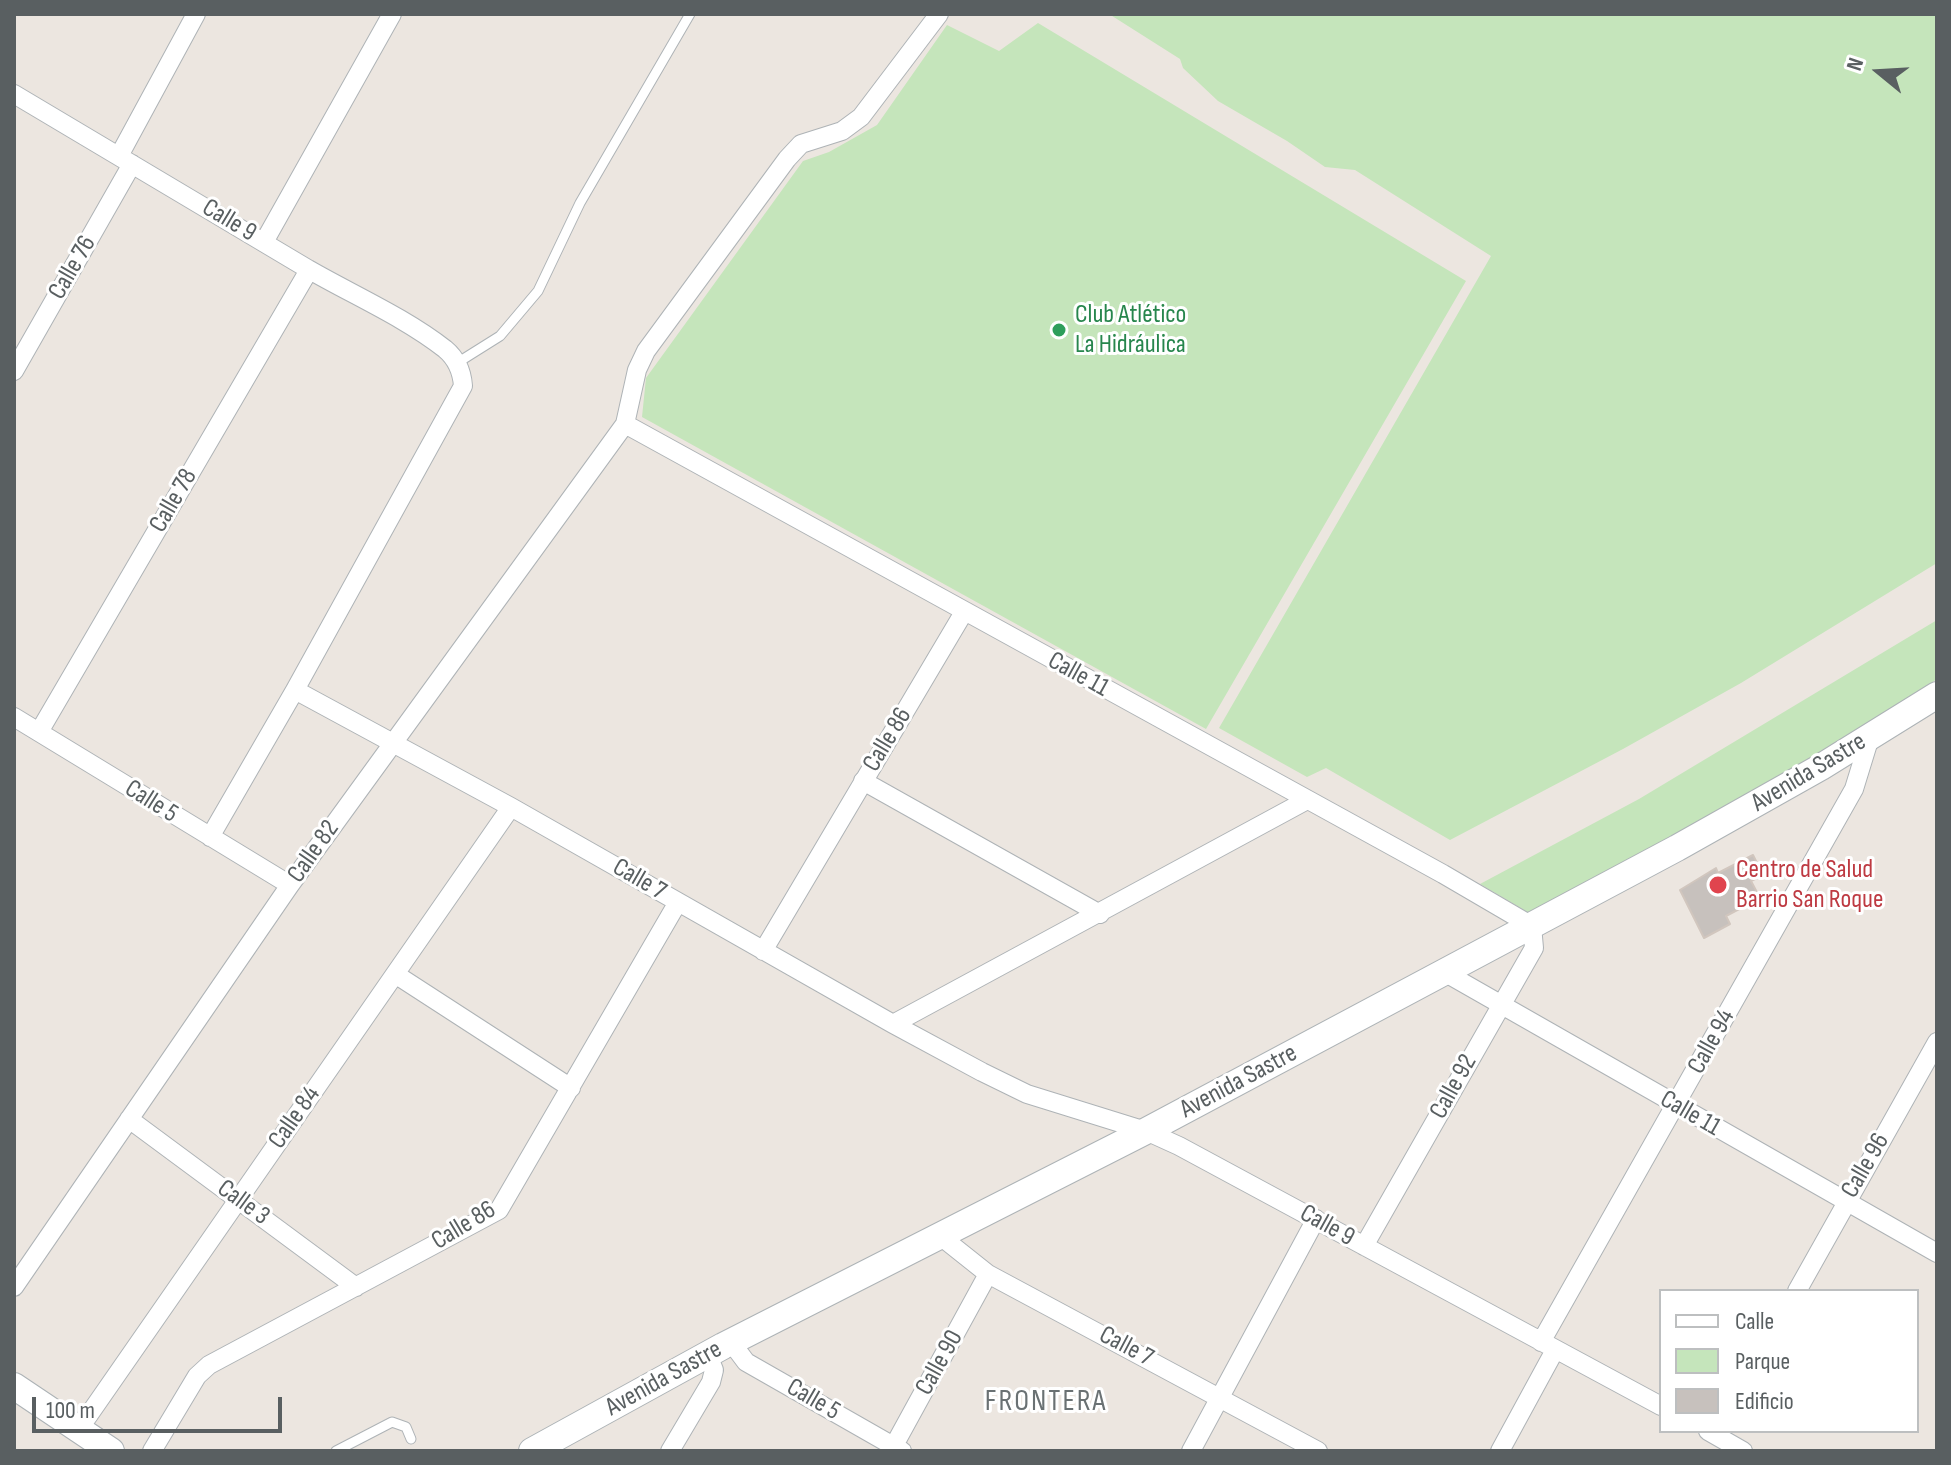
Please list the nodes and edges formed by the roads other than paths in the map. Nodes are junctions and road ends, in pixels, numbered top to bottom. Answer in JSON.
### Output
{"nodes":[{"id":1,"x":196,"y":14,"type":"edge"},
{"id":2,"x":392,"y":14,"type":"edge"},
{"id":3,"x":690,"y":14,"type":"edge"},
{"id":4,"x":939,"y":14,"type":"edge"},
{"id":5,"x":14,"y":94,"type":"edge"},
{"id":6,"x":125,"y":160,"type":"junction"},
{"id":7,"x":264,"y":242,"type":"junction"},
{"id":8,"x":309,"y":270,"type":"junction"},
{"id":9,"x":457,"y":363,"type":"junction"},
{"id":10,"x":14,"y":371,"type":"edge"},
{"id":11,"x":625,"y":424,"type":"junction"},
{"id":12,"x":964,"y":612,"type":"junction"},
{"id":13,"x":295,"y":690,"type":"junction"},
{"id":14,"x":1937,"y":695,"type":"edge"},
{"id":15,"x":14,"y":717,"type":"edge"},
{"id":16,"x":39,"y":732,"type":"junction"},
{"id":17,"x":1870,"y":737,"type":"junction"},
{"id":18,"x":393,"y":742,"type":"junction"},
{"id":19,"x":863,"y":781,"type":"junction"},
{"id":20,"x":1307,"y":800,"type":"junction"},
{"id":21,"x":511,"y":807,"type":"junction"},
{"id":22,"x":210,"y":837,"type":"junction"},
{"id":23,"x":290,"y":885,"type":"junction"},
{"id":24,"x":678,"y":902,"type":"junction"},
{"id":25,"x":1100,"y":914,"type":"junction"},
{"id":26,"x":1532,"y":926,"type":"junction"},
{"id":27,"x":763,"y":951,"type":"junction"},
{"id":28,"x":1444,"y":972,"type":"junction"},
{"id":29,"x":395,"y":974,"type":"junction"},
{"id":30,"x":1500,"y":1006,"type":"junction"},
{"id":31,"x":893,"y":1024,"type":"junction"},
{"id":32,"x":1937,"y":1042,"type":"edge"},
{"id":33,"x":982,"y":1072,"type":"joint"},
{"id":34,"x":571,"y":1088,"type":"junction"},
{"id":35,"x":1676,"y":1106,"type":"junction"},
{"id":36,"x":129,"y":1119,"type":"junction"},
{"id":37,"x":1146,"y":1131,"type":"junction"},
{"id":38,"x":238,"y":1199,"type":"junction"},
{"id":39,"x":1846,"y":1202,"type":"junction"},
{"id":40,"x":1316,"y":1219,"type":"junction"},
{"id":41,"x":939,"y":1235,"type":"junction"},
{"id":42,"x":1364,"y":1246,"type":"junction"},
{"id":43,"x":1937,"y":1253,"type":"edge"},
{"id":44,"x":988,"y":1274,"type":"junction"},
{"id":45,"x":14,"y":1287,"type":"edge"},
{"id":46,"x":356,"y":1287,"type":"junction"},
{"id":47,"x":1798,"y":1289,"type":"edge"},
{"id":48,"x":731,"y":1342,"type":"junction"},
{"id":49,"x":1548,"y":1346,"type":"junction"},
{"id":50,"x":708,"y":1355,"type":"junction"},
{"id":51,"x":14,"y":1386,"type":"edge"},
{"id":52,"x":1220,"y":1396,"type":"junction"},
{"id":53,"x":1659,"y":1405,"type":"edge"},
{"id":54,"x":79,"y":1429,"type":"junction"},
{"id":55,"x":1715,"y":1433,"type":"edge"},
{"id":56,"x":411,"y":1439,"type":"dead end"},
{"id":57,"x":896,"y":1449,"type":"edge"},
{"id":58,"x":111,"y":1451,"type":"edge"},
{"id":59,"x":152,"y":1451,"type":"edge"},
{"id":60,"x":336,"y":1451,"type":"edge"},
{"id":61,"x":532,"y":1451,"type":"edge"},
{"id":62,"x":670,"y":1451,"type":"edge"},
{"id":63,"x":1191,"y":1451,"type":"edge"},
{"id":64,"x":1318,"y":1451,"type":"edge"},
{"id":65,"x":1500,"y":1451,"type":"edge"},
{"id":66,"x":1743,"y":1451,"type":"edge"}],
"edges":[{"from":1,"to":6,"type":"street","name":"Calle 76"},
{"from":2,"to":7,"type":"street"},
{"from":3,"to":9,"type":"lane"},
{"from":4,"to":11,"type":"street"},
{"from":5,"to":6,"type":"street","name":"Calle 9"},
{"from":6,"to":7,"type":"street","name":"Calle 9"},
{"from":6,"to":10,"type":"street","name":"Calle 76"},
{"from":7,"to":8,"type":"street","name":"Calle 9"},
{"from":8,"to":9,"type":"street","name":"Calle 9"},
{"from":8,"to":16,"type":"street","name":"Calle 78"},
{"from":9,"to":13,"type":"street"},
{"from":11,"to":12,"type":"street","name":"Calle 11"},
{"from":11,"to":18,"type":"street","name":"Calle 82"},
{"from":12,"to":19,"type":"street","name":"Calle 86"},
{"from":12,"to":20,"type":"street","name":"Calle 11"},
{"from":13,"to":18,"type":"street","name":"Calle 7"},
{"from":13,"to":22,"type":"street"},
{"from":14,"to":17,"type":"street","name":"Avenida Sastre"},
{"from":15,"to":16,"type":"street","name":"Calle 5"},
{"from":16,"to":22,"type":"street","name":"Calle 5"},
{"from":17,"to":26,"type":"street","name":"Avenida Sastre"},
{"from":17,"to":35,"type":"street","name":"Calle 94"},
{"from":18,"to":21,"type":"street","name":"Calle 7"},
{"from":18,"to":23,"type":"street","name":"Calle 82"},
{"from":19,"to":25,"type":"street"},
{"from":19,"to":27,"type":"street","name":"Calle 86"},
{"from":20,"to":25,"type":"street"},
{"from":20,"to":26,"type":"street","name":"Calle 11"},
{"from":21,"to":24,"type":"street","name":"Calle 7"},
{"from":21,"to":29,"type":"street","name":"Calle 84"},
{"from":22,"to":23,"type":"street","name":"Calle 5"},
{"from":23,"to":36,"type":"street","name":"Calle 82"},
{"from":24,"to":27,"type":"street","name":"Calle 7"},
{"from":24,"to":34,"type":"street","name":"Calle 86"},
{"from":25,"to":31,"type":"street"},
{"from":26,"to":28,"type":"street","name":"Avenida Sastre"},
{"from":26,"to":30,"type":"street","name":"Calle 92"},
{"from":27,"to":31,"type":"street","name":"Calle 7"},
{"from":28,"to":30,"type":"street","name":"Calle 11"},
{"from":28,"to":37,"type":"street","name":"Avenida Sastre"},
{"from":29,"to":34,"type":"street"},
{"from":29,"to":38,"type":"street","name":"Calle 84"},
{"from":30,"to":35,"type":"street","name":"Calle 11"},
{"from":30,"to":42,"type":"street","name":"Calle 92"},
{"from":31,"to":33,"type":"street","name":"Calle 7"},
{"from":32,"to":39,"type":"street","name":"Calle 96"},
{"from":33,"to":37,"type":"street","name":"Calle 9"},
{"from":34,"to":46,"type":"street","name":"Calle 86"},
{"from":35,"to":39,"type":"street","name":"Calle 11"},
{"from":35,"to":49,"type":"street","name":"Calle 94"},
{"from":36,"to":38,"type":"street","name":"Calle 3"},
{"from":36,"to":45,"type":"street","name":"Calle 82"},
{"from":37,"to":40,"type":"street","name":"Calle 9"},
{"from":37,"to":41,"type":"street","name":"Avenida Sastre"},
{"from":38,"to":46,"type":"street","name":"Calle 3"},
{"from":38,"to":54,"type":"street","name":"Calle 84"},
{"from":39,"to":43,"type":"street","name":"Calle 11"},
{"from":39,"to":47,"type":"street","name":"Calle 96"},
{"from":40,"to":42,"type":"street","name":"Calle 9"},
{"from":40,"to":52,"type":"street"},
{"from":41,"to":44,"type":"street","name":"Calle 7"},
{"from":41,"to":48,"type":"street","name":"Avenida Sastre"},
{"from":42,"to":49,"type":"street","name":"Calle 9"},
{"from":44,"to":52,"type":"street","name":"Calle 7"},
{"from":44,"to":57,"type":"street","name":"Calle 90"},
{"from":46,"to":59,"type":"street","name":"Calle 86"},
{"from":48,"to":50,"type":"street","name":"Avenida Sastre"},
{"from":48,"to":57,"type":"street","name":"Calle 5"},
{"from":49,"to":53,"type":"street","name":"Calle 9"},
{"from":49,"to":65,"type":"street","name":"Calle 94"},
{"from":50,"to":61,"type":"street","name":"Avenida Sastre"},
{"from":50,"to":62,"type":"street"},
{"from":51,"to":54,"type":"street"},
{"from":52,"to":63,"type":"street"},
{"from":52,"to":64,"type":"street","name":"Calle 7"},
{"from":54,"to":58,"type":"street"},
{"from":55,"to":66,"type":"street"},
{"from":56,"to":60,"type":"lane"}]}
